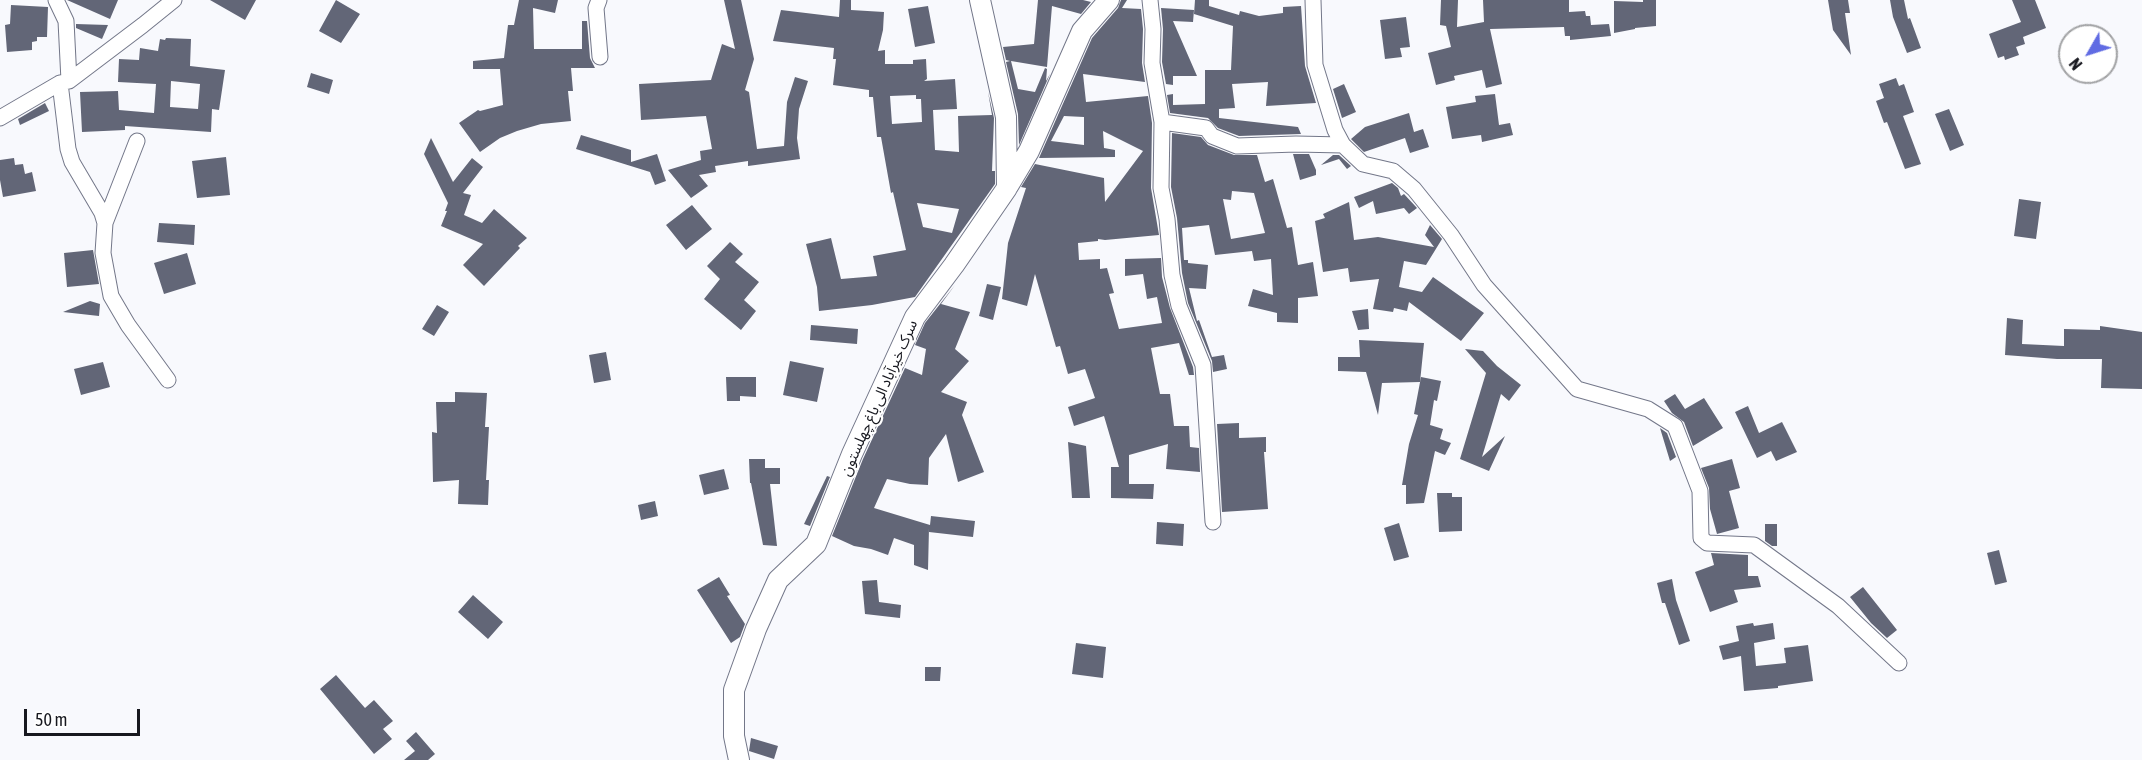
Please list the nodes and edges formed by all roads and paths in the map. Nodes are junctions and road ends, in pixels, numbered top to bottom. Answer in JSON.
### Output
{"nodes":[{"id":1,"x":56,"y":0,"type":"edge"},
{"id":2,"x":174,"y":0,"type":"edge"},
{"id":3,"x":598,"y":0,"type":"edge"},
{"id":4,"x":980,"y":0,"type":"edge"},
{"id":5,"x":1109,"y":0,"type":"edge"},
{"id":6,"x":1150,"y":0,"type":"edge"},
{"id":7,"x":1313,"y":0,"type":"edge"},
{"id":8,"x":600,"y":57,"type":"dead end"},
{"id":9,"x":64,"y":82,"type":"junction"},
{"id":10,"x":0,"y":118,"type":"edge"},
{"id":11,"x":1162,"y":122,"type":"junction"},
{"id":12,"x":137,"y":141,"type":"dead end"},
{"id":13,"x":1343,"y":145,"type":"junction"},
{"id":14,"x":1007,"y":188,"type":"junction"},
{"id":15,"x":105,"y":223,"type":"junction"},
{"id":16,"x":168,"y":380,"type":"dead end"},
{"id":17,"x":1213,"y":522,"type":"dead end"},
{"id":18,"x":1899,"y":663,"type":"dead end"},
{"id":19,"x":739,"y":760,"type":"edge"}],
"edges":[{"from":1,"to":9,"type":"street"},
{"from":2,"to":9,"type":"street"},
{"from":3,"to":8,"type":"street"},
{"from":4,"to":14,"type":"street"},
{"from":5,"to":14,"type":"street","name":"سرک خیرآباد الی باغ چهلستون"},
{"from":6,"to":11,"type":"street"},
{"from":7,"to":13,"type":"street"},
{"from":9,"to":10,"type":"street"},
{"from":9,"to":15,"type":"street"},
{"from":11,"to":13,"type":"street"},
{"from":11,"to":17,"type":"street"},
{"from":12,"to":15,"type":"street"},
{"from":13,"to":18,"type":"street"},
{"from":14,"to":19,"type":"street","name":"سرک خیرآباد الی باغ چهلستون"},
{"from":15,"to":16,"type":"street"}]}
